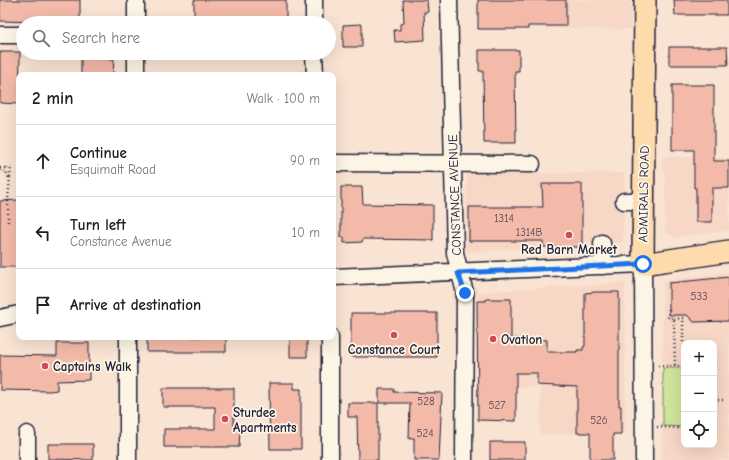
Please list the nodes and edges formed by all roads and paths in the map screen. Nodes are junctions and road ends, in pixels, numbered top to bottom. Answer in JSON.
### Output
{"nodes":[{"id":1,"x":136,"y":0,"type":"edge"},
{"id":2,"x":314,"y":0,"type":"edge"},
{"id":3,"x":449,"y":0,"type":"edge"},
{"id":4,"x":645,"y":0,"type":"edge"},
{"id":5,"x":136,"y":16,"type":"edge"},
{"id":6,"x":314,"y":16,"type":"edge"},
{"id":7,"x":0,"y":35,"type":"edge"},
{"id":8,"x":16,"y":36,"type":"edge"},
{"id":9,"x":136,"y":60,"type":"edge"},
{"id":10,"x":314,"y":60,"type":"edge"},
{"id":11,"x":136,"y":72,"type":"edge"},
{"id":12,"x":315,"y":72,"type":"edge"},
{"id":13,"x":336,"y":163,"type":"edge"},
{"id":14,"x":452,"y":163,"type":"junction"},
{"id":15,"x":532,"y":164,"type":"dead end"},
{"id":16,"x":0,"y":169,"type":"edge"},
{"id":17,"x":10,"y":178,"type":"junction"},
{"id":18,"x":8,"y":222,"type":"dead end"},
{"id":19,"x":602,"y":243,"type":"dead end"},
{"id":20,"x":729,"y":251,"type":"edge"},
{"id":21,"x":643,"y":264,"type":"junction"},
{"id":22,"x":604,"y":266,"type":"junction"},
{"id":23,"x":458,"y":273,"type":"junction"},
{"id":24,"x":336,"y":277,"type":"edge"},
{"id":25,"x":669,"y":309,"type":"dead end"},
{"id":26,"x":16,"y":315,"type":"edge"},
{"id":27,"x":0,"y":318,"type":"edge"},
{"id":28,"x":674,"y":318,"type":"junction"},
{"id":29,"x":128,"y":340,"type":"edge"},
{"id":30,"x":330,"y":340,"type":"edge"},
{"id":31,"x":683,"y":340,"type":"edge"},
{"id":32,"x":644,"y":366,"type":"junction"},
{"id":33,"x":675,"y":366,"type":"junction"},
{"id":34,"x":681,"y":366,"type":"edge"},
{"id":35,"x":717,"y":400,"type":"edge"},
{"id":36,"x":724,"y":400,"type":"dead end"},
{"id":37,"x":644,"y":428,"type":"junction"},
{"id":38,"x":681,"y":428,"type":"edge"},
{"id":39,"x":27,"y":434,"type":"dead end"},
{"id":40,"x":27,"y":460,"type":"edge"},
{"id":41,"x":128,"y":460,"type":"edge"},
{"id":42,"x":330,"y":460,"type":"edge"},
{"id":43,"x":464,"y":460,"type":"edge"},
{"id":44,"x":644,"y":460,"type":"edge"}],
"edges":[{"from":1,"to":5,"type":"street"},
{"from":2,"to":6,"type":"street"},
{"from":3,"to":14,"type":"street","name":"CONSTANCE AVENUE"},
{"from":4,"to":21,"type":"main road","name":"ADMIRALS ROAD"},
{"from":7,"to":8,"type":"street"},
{"from":9,"to":11,"type":"street"},
{"from":10,"to":12,"type":"street"},
{"from":13,"to":14,"type":"street"},
{"from":14,"to":15,"type":"street"},
{"from":14,"to":23,"type":"street","name":"CONSTANCE AVENUE"},
{"from":16,"to":17,"type":"path"},
{"from":16,"to":17,"type":"path"},
{"from":17,"to":18,"type":"path"},
{"from":19,"to":22,"type":"street"},
{"from":20,"to":21,"type":"main road"},
{"from":21,"to":22,"type":"street"},
{"from":21,"to":32,"type":"street","name":"ADMIRALS ROAD"},
{"from":22,"to":23,"type":"street"},
{"from":23,"to":24,"type":"street"},
{"from":23,"to":43,"type":"street","name":"CONSTANCE AVENUE"},
{"from":25,"to":28,"type":"path"},
{"from":26,"to":27,"type":"street"},
{"from":28,"to":31,"type":"path"},
{"from":28,"to":33,"type":"path"},
{"from":29,"to":41,"type":"street"},
{"from":30,"to":42,"type":"street"},
{"from":32,"to":33,"type":"path"},
{"from":32,"to":37,"type":"street","name":"ADMIRALS ROAD"},
{"from":33,"to":34,"type":"path"},
{"from":35,"to":36,"type":"path"},
{"from":37,"to":38,"type":"path"},
{"from":37,"to":44,"type":"street","name":"ADMIRALS ROAD"},
{"from":39,"to":40,"type":"street"}]}
